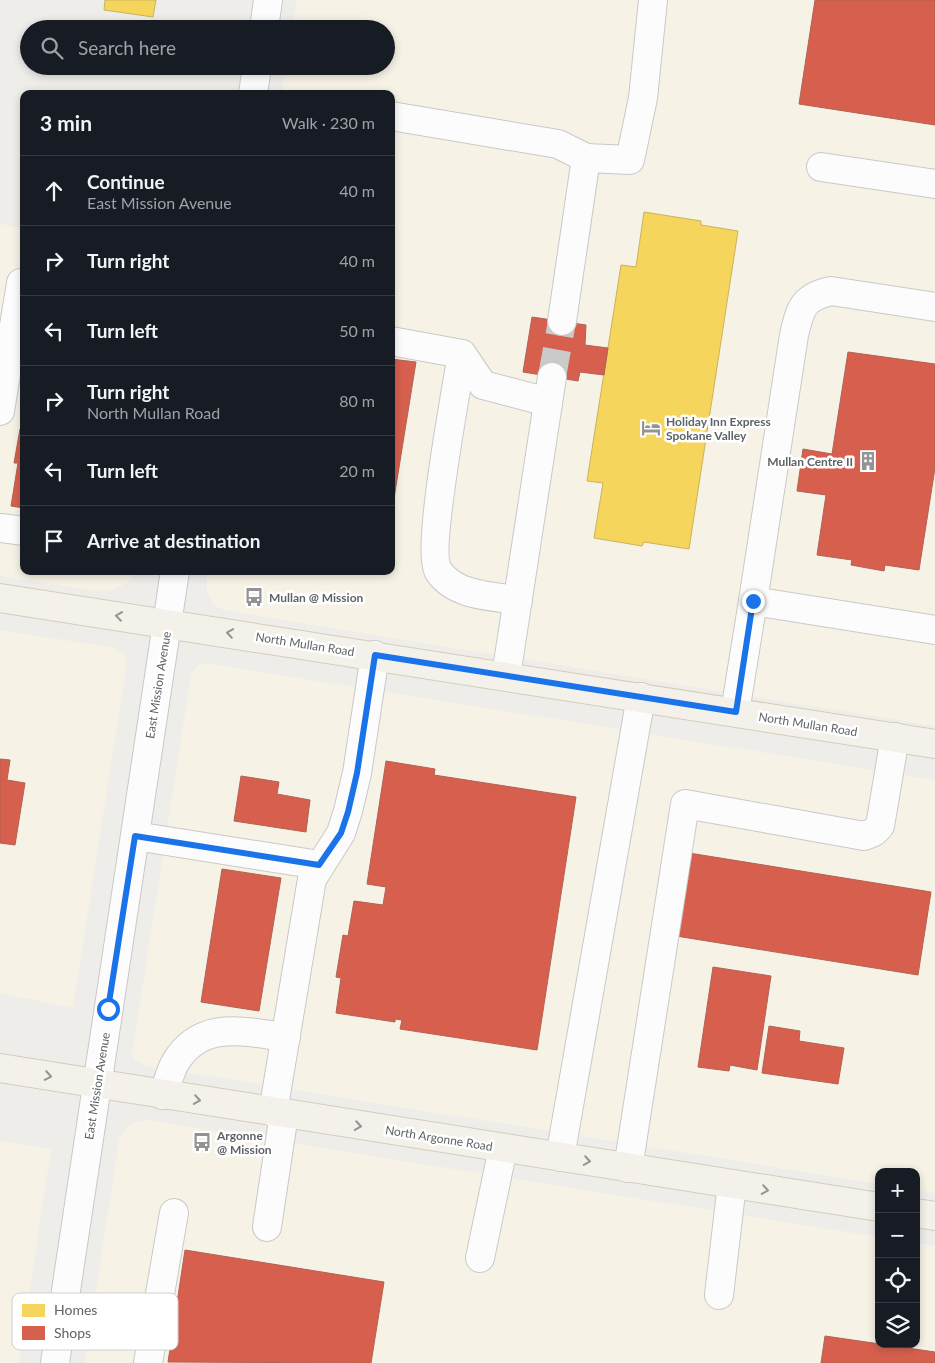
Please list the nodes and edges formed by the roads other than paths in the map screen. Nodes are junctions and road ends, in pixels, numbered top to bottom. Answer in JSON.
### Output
{"nodes":[{"id":1,"x":268,"y":0,"type":"edge"},
{"id":2,"x":654,"y":0,"type":"edge"},
{"id":3,"x":265,"y":20,"type":"edge"},
{"id":4,"x":395,"y":117,"type":"edge"},
{"id":5,"x":586,"y":158,"type":"junction"},
{"id":6,"x":821,"y":167,"type":"dead end"},
{"id":7,"x":935,"y":184,"type":"edge"},
{"id":8,"x":15,"y":282,"type":"edge"},
{"id":9,"x":935,"y":307,"type":"edge"},
{"id":10,"x":562,"y":321,"type":"tunnel mouth"},
{"id":11,"x":395,"y":342,"type":"edge"},
{"id":12,"x":462,"y":354,"type":"junction"},
{"id":13,"x":0,"y":411,"type":"edge"},
{"id":14,"x":0,"y":528,"type":"edge"},
{"id":15,"x":20,"y":530,"type":"edge"},
{"id":16,"x":174,"y":575,"type":"edge"},
{"id":17,"x":0,"y":598,"type":"edge"},
{"id":18,"x":518,"y":600,"type":"junction"},
{"id":19,"x":753,"y":601,"type":"junction"},
{"id":20,"x":167,"y":623,"type":"junction"},
{"id":21,"x":935,"y":630,"type":"edge"},
{"id":22,"x":375,"y":655,"type":"junction"},
{"id":23,"x":506,"y":676,"type":"junction"},
{"id":24,"x":641,"y":697,"type":"junction"},
{"id":25,"x":736,"y":712,"type":"junction"},
{"id":26,"x":895,"y":737,"type":"junction"},
{"id":27,"x":935,"y":744,"type":"edge"},
{"id":28,"x":135,"y":836,"type":"junction"},
{"id":29,"x":319,"y":865,"type":"junction"},
{"id":30,"x":286,"y":1037,"type":"junction"},
{"id":31,"x":0,"y":1068,"type":"edge"},
{"id":32,"x":97,"y":1084,"type":"junction"},
{"id":33,"x":163,"y":1095,"type":"junction"},
{"id":34,"x":278,"y":1113,"type":"junction"},
{"id":35,"x":503,"y":1148,"type":"junction"},
{"id":36,"x":560,"y":1157,"type":"junction"},
{"id":37,"x":628,"y":1168,"type":"junction"},
{"id":38,"x":732,"y":1184,"type":"junction"},
{"id":39,"x":875,"y":1206,"type":"edge"},
{"id":40,"x":174,"y":1213,"type":"dead end"},
{"id":41,"x":920,"y":1214,"type":"edge"},
{"id":42,"x":935,"y":1216,"type":"edge"},
{"id":43,"x":267,"y":1227,"type":"dead end"},
{"id":44,"x":480,"y":1258,"type":"dead end"},
{"id":45,"x":66,"y":1293,"type":"edge"},
{"id":46,"x":160,"y":1293,"type":"edge"},
{"id":47,"x":718,"y":1296,"type":"dead end"},
{"id":48,"x":57,"y":1350,"type":"edge"},
{"id":49,"x":150,"y":1350,"type":"edge"},
{"id":50,"x":55,"y":1363,"type":"edge"},
{"id":51,"x":148,"y":1363,"type":"edge"}],
"edges":[{"from":1,"to":3,"type":"street"},
{"from":2,"to":5,"type":"street"},
{"from":4,"to":5,"type":"street"},
{"from":5,"to":10,"type":"street"},
{"from":6,"to":7,"type":"street"},
{"from":8,"to":13,"type":"street"},
{"from":9,"to":19,"type":"street"},
{"from":11,"to":12,"type":"street"},
{"from":12,"to":18,"type":"street"},
{"from":12,"to":18,"type":"street"},
{"from":14,"to":15,"type":"street"},
{"from":16,"to":20,"type":"street","name":"East Mission Avenue"},
{"from":20,"to":17,"type":"main road","name":"North Mullan Road","one_way":true},
{"from":18,"to":23,"type":"street"},
{"from":19,"to":21,"type":"street"},
{"from":19,"to":25,"type":"street"},
{"from":22,"to":20,"type":"main road","name":"North Mullan Road","one_way":true},
{"from":20,"to":28,"type":"street","name":"East Mission Avenue"},
{"from":22,"to":23,"type":"main road","name":"North Mullan Road"},
{"from":22,"to":29,"type":"street"},
{"from":23,"to":24,"type":"main road","name":"North Mullan Road"},
{"from":24,"to":25,"type":"main road","name":"North Mullan Road"},
{"from":24,"to":36,"type":"street"},
{"from":25,"to":26,"type":"main road","name":"North Mullan Road"},
{"from":26,"to":27,"type":"main road","name":"North Mullan Road"},
{"from":26,"to":37,"type":"street"},
{"from":28,"to":29,"type":"street"},
{"from":28,"to":32,"type":"street","name":"East Mission Avenue"},
{"from":29,"to":30,"type":"street"},
{"from":30,"to":33,"type":"street"},
{"from":30,"to":34,"type":"street"},
{"from":31,"to":32,"type":"main road","name":"North Argonne Road","one_way":true},
{"from":32,"to":33,"type":"main road","name":"North Argonne Road"},
{"from":32,"to":45,"type":"street","name":"East Mission Avenue"},
{"from":33,"to":34,"type":"main road","name":"North Argonne Road","one_way":true},
{"from":34,"to":35,"type":"main road","name":"North Argonne Road","one_way":true},
{"from":34,"to":43,"type":"street"},
{"from":35,"to":36,"type":"main road","name":"North Argonne Road"},
{"from":35,"to":44,"type":"street"},
{"from":36,"to":37,"type":"main road","name":"North Argonne Road","one_way":true},
{"from":37,"to":38,"type":"main road","name":"North Argonne Road"},
{"from":38,"to":39,"type":"main road","name":"North Argonne Road","one_way":true},
{"from":38,"to":47,"type":"street"},
{"from":40,"to":46,"type":"street"},
{"from":41,"to":42,"type":"main road"},
{"from":48,"to":50,"type":"street","name":"East Mission Avenue"},
{"from":49,"to":51,"type":"street"}]}
